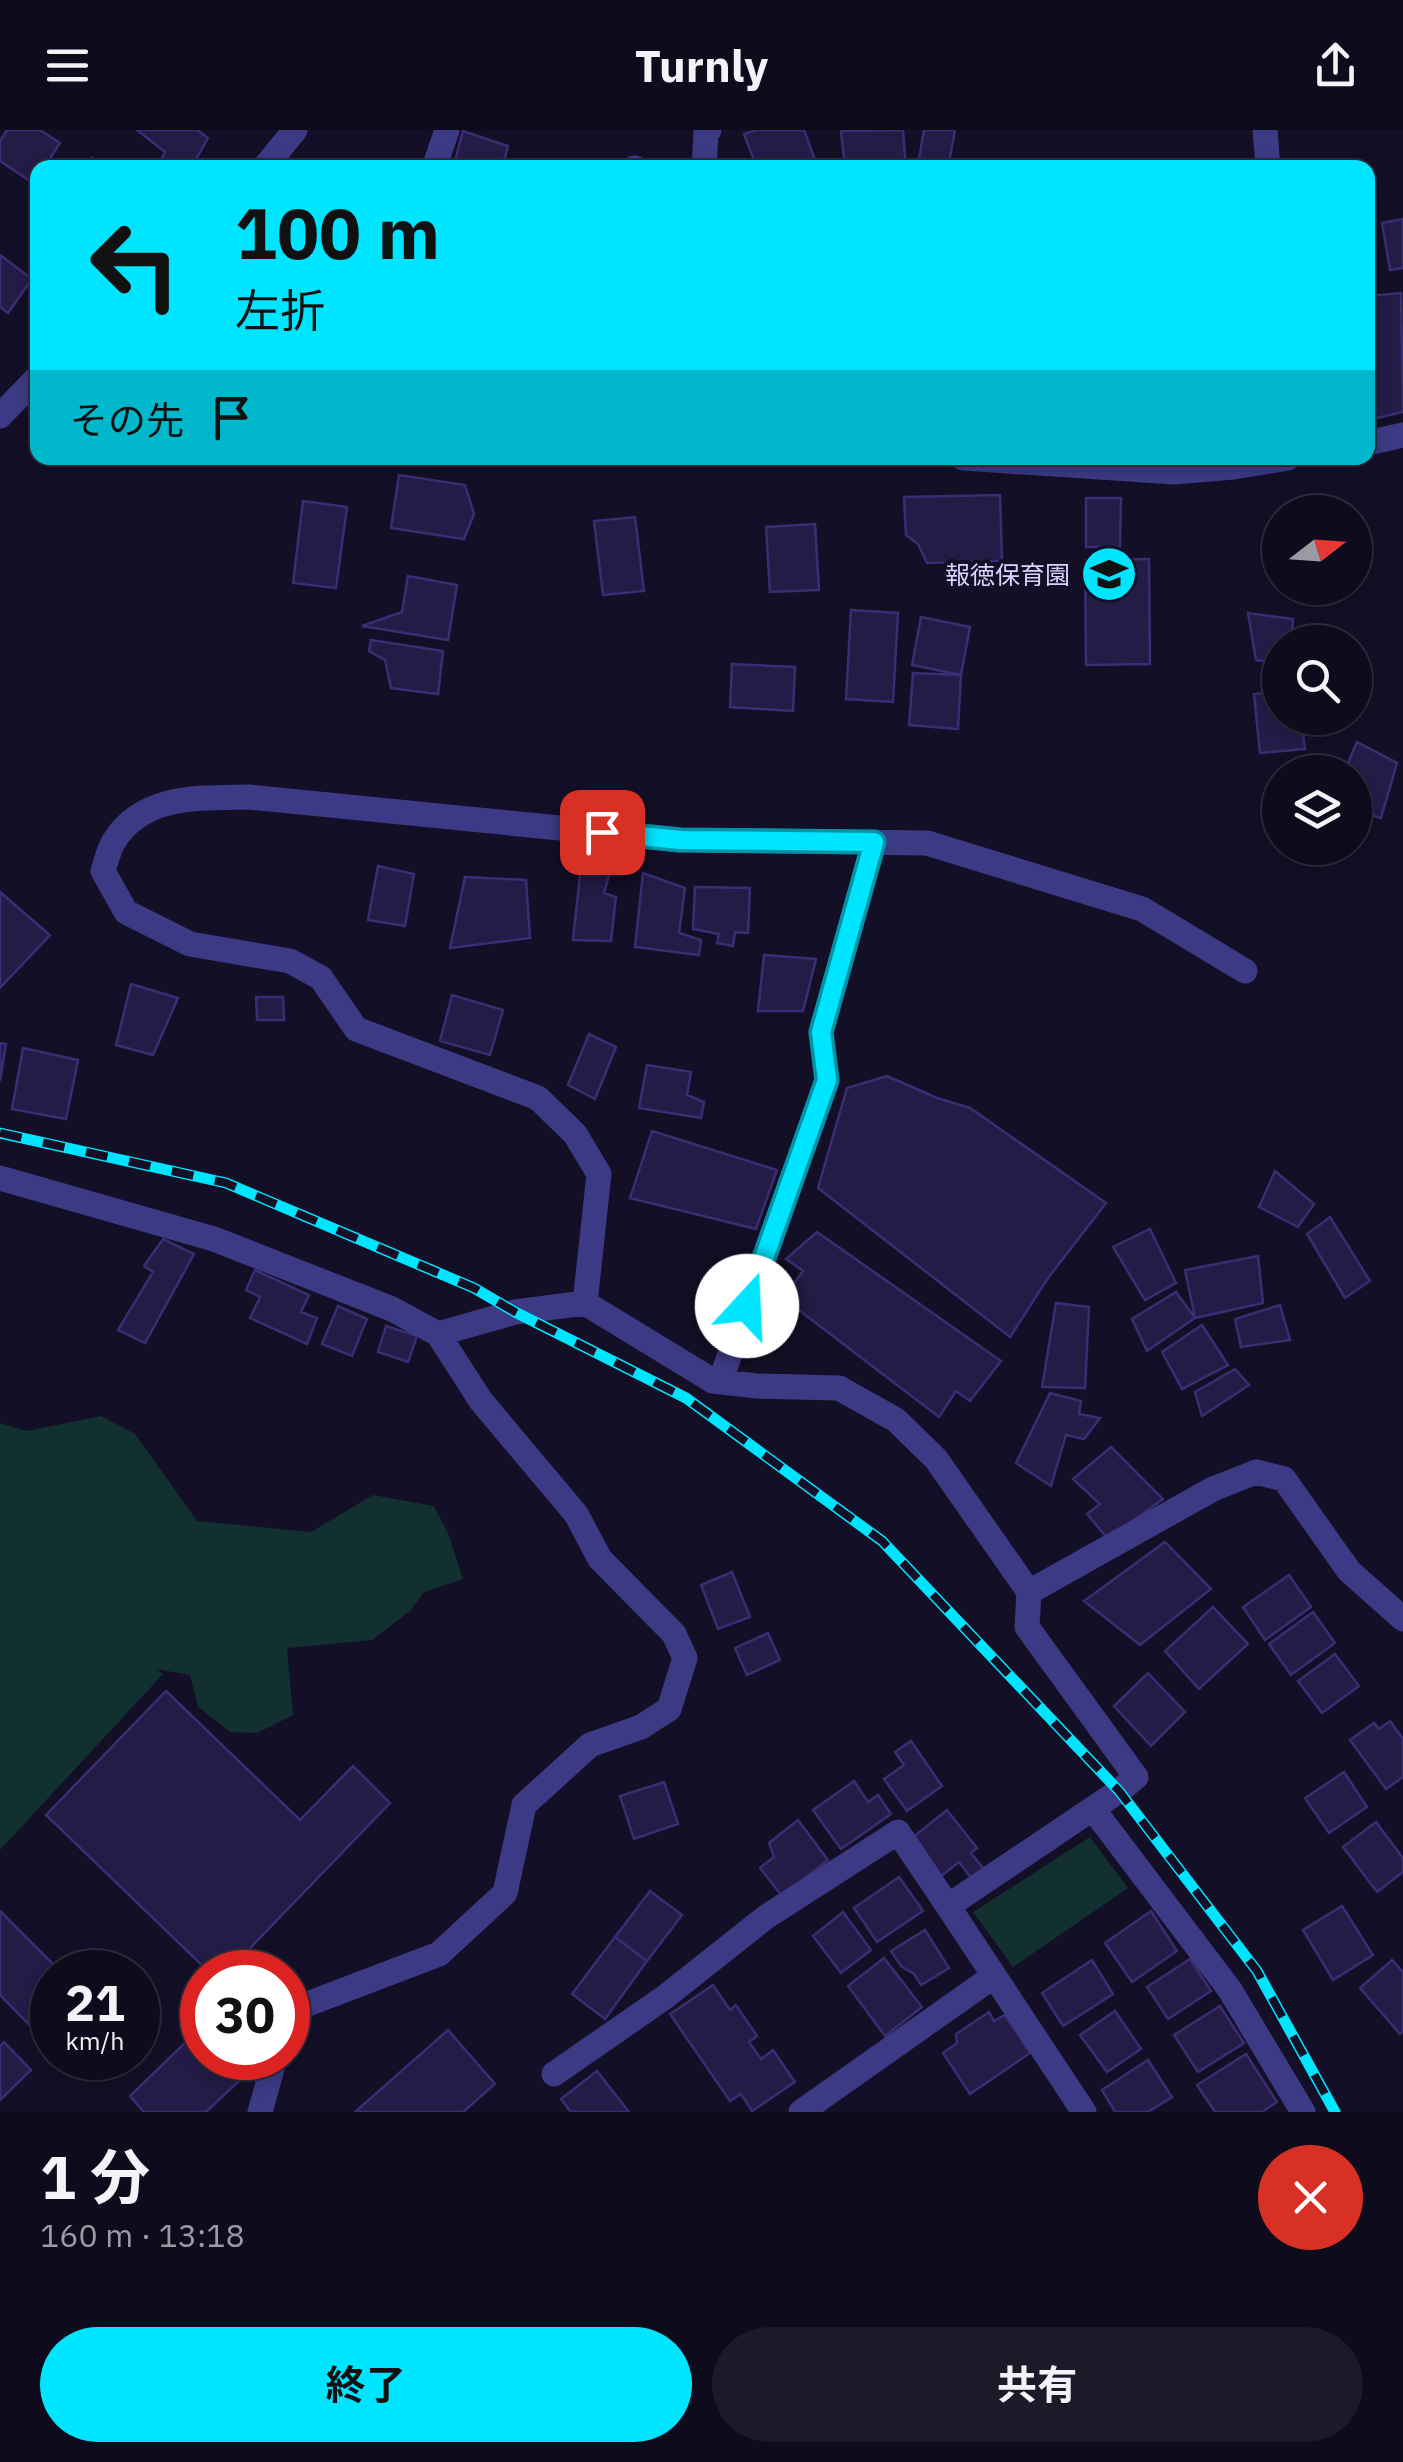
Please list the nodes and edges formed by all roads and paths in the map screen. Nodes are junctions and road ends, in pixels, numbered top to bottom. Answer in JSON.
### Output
{"nodes":[{"id":1,"x":296,"y":130,"type":"edge"},
{"id":2,"x":447,"y":130,"type":"edge"},
{"id":3,"x":709,"y":130,"type":"edge"},
{"id":4,"x":1265,"y":130,"type":"edge"},
{"id":5,"x":271,"y":160,"type":"edge"},
{"id":6,"x":437,"y":160,"type":"edge"},
{"id":7,"x":704,"y":160,"type":"edge"},
{"id":8,"x":1267,"y":160,"type":"edge"},
{"id":9,"x":30,"y":385,"type":"edge"},
{"id":10,"x":0,"y":416,"type":"edge"},
{"id":11,"x":1403,"y":435,"type":"edge"},
{"id":12,"x":1375,"y":441,"type":"edge"},
{"id":13,"x":1069,"y":465,"type":"edge"},
{"id":14,"x":1246,"y":465,"type":"edge"},
{"id":15,"x":874,"y":842,"type":"junction"},
{"id":16,"x":1244,"y":971,"type":"dead end"},
{"id":17,"x":0,"y":1178,"type":"edge"},
{"id":18,"x":585,"y":1303,"type":"junction"},
{"id":19,"x":438,"y":1334,"type":"junction"},
{"id":20,"x":720,"y":1382,"type":"junction"},
{"id":21,"x":1029,"y":1592,"type":"junction"},
{"id":22,"x":1403,"y":1620,"type":"edge"},
{"id":23,"x":1093,"y":1809,"type":"junction"},
{"id":24,"x":948,"y":1906,"type":"junction"},
{"id":25,"x":994,"y":1976,"type":"junction"},
{"id":26,"x":310,"y":2003,"type":"edge"},
{"id":27,"x":554,"y":2074,"type":"dead end"},
{"id":28,"x":269,"y":2080,"type":"edge"},
{"id":29,"x":260,"y":2112,"type":"edge"},
{"id":30,"x":801,"y":2112,"type":"edge"},
{"id":31,"x":1084,"y":2112,"type":"edge"},
{"id":32,"x":1303,"y":2112,"type":"edge"}],
"edges":[{"from":1,"to":5,"type":"street"},
{"from":2,"to":6,"type":"street"},
{"from":3,"to":7,"type":"street"},
{"from":4,"to":8,"type":"street"},
{"from":9,"to":10,"type":"street"},
{"from":11,"to":12,"type":"street"},
{"from":13,"to":14,"type":"street"},
{"from":15,"to":16,"type":"street"},
{"from":15,"to":18,"type":"street"},
{"from":15,"to":20,"type":"street"},
{"from":17,"to":19,"type":"street"},
{"from":18,"to":19,"type":"street"},
{"from":18,"to":20,"type":"street"},
{"from":19,"to":26,"type":"street"},
{"from":20,"to":21,"type":"street"},
{"from":21,"to":22,"type":"street"},
{"from":21,"to":23,"type":"street"},
{"from":23,"to":24,"type":"street"},
{"from":23,"to":32,"type":"street"},
{"from":24,"to":25,"type":"street"},
{"from":24,"to":27,"type":"street"},
{"from":25,"to":30,"type":"street"},
{"from":25,"to":31,"type":"street"},
{"from":28,"to":29,"type":"street"}]}
